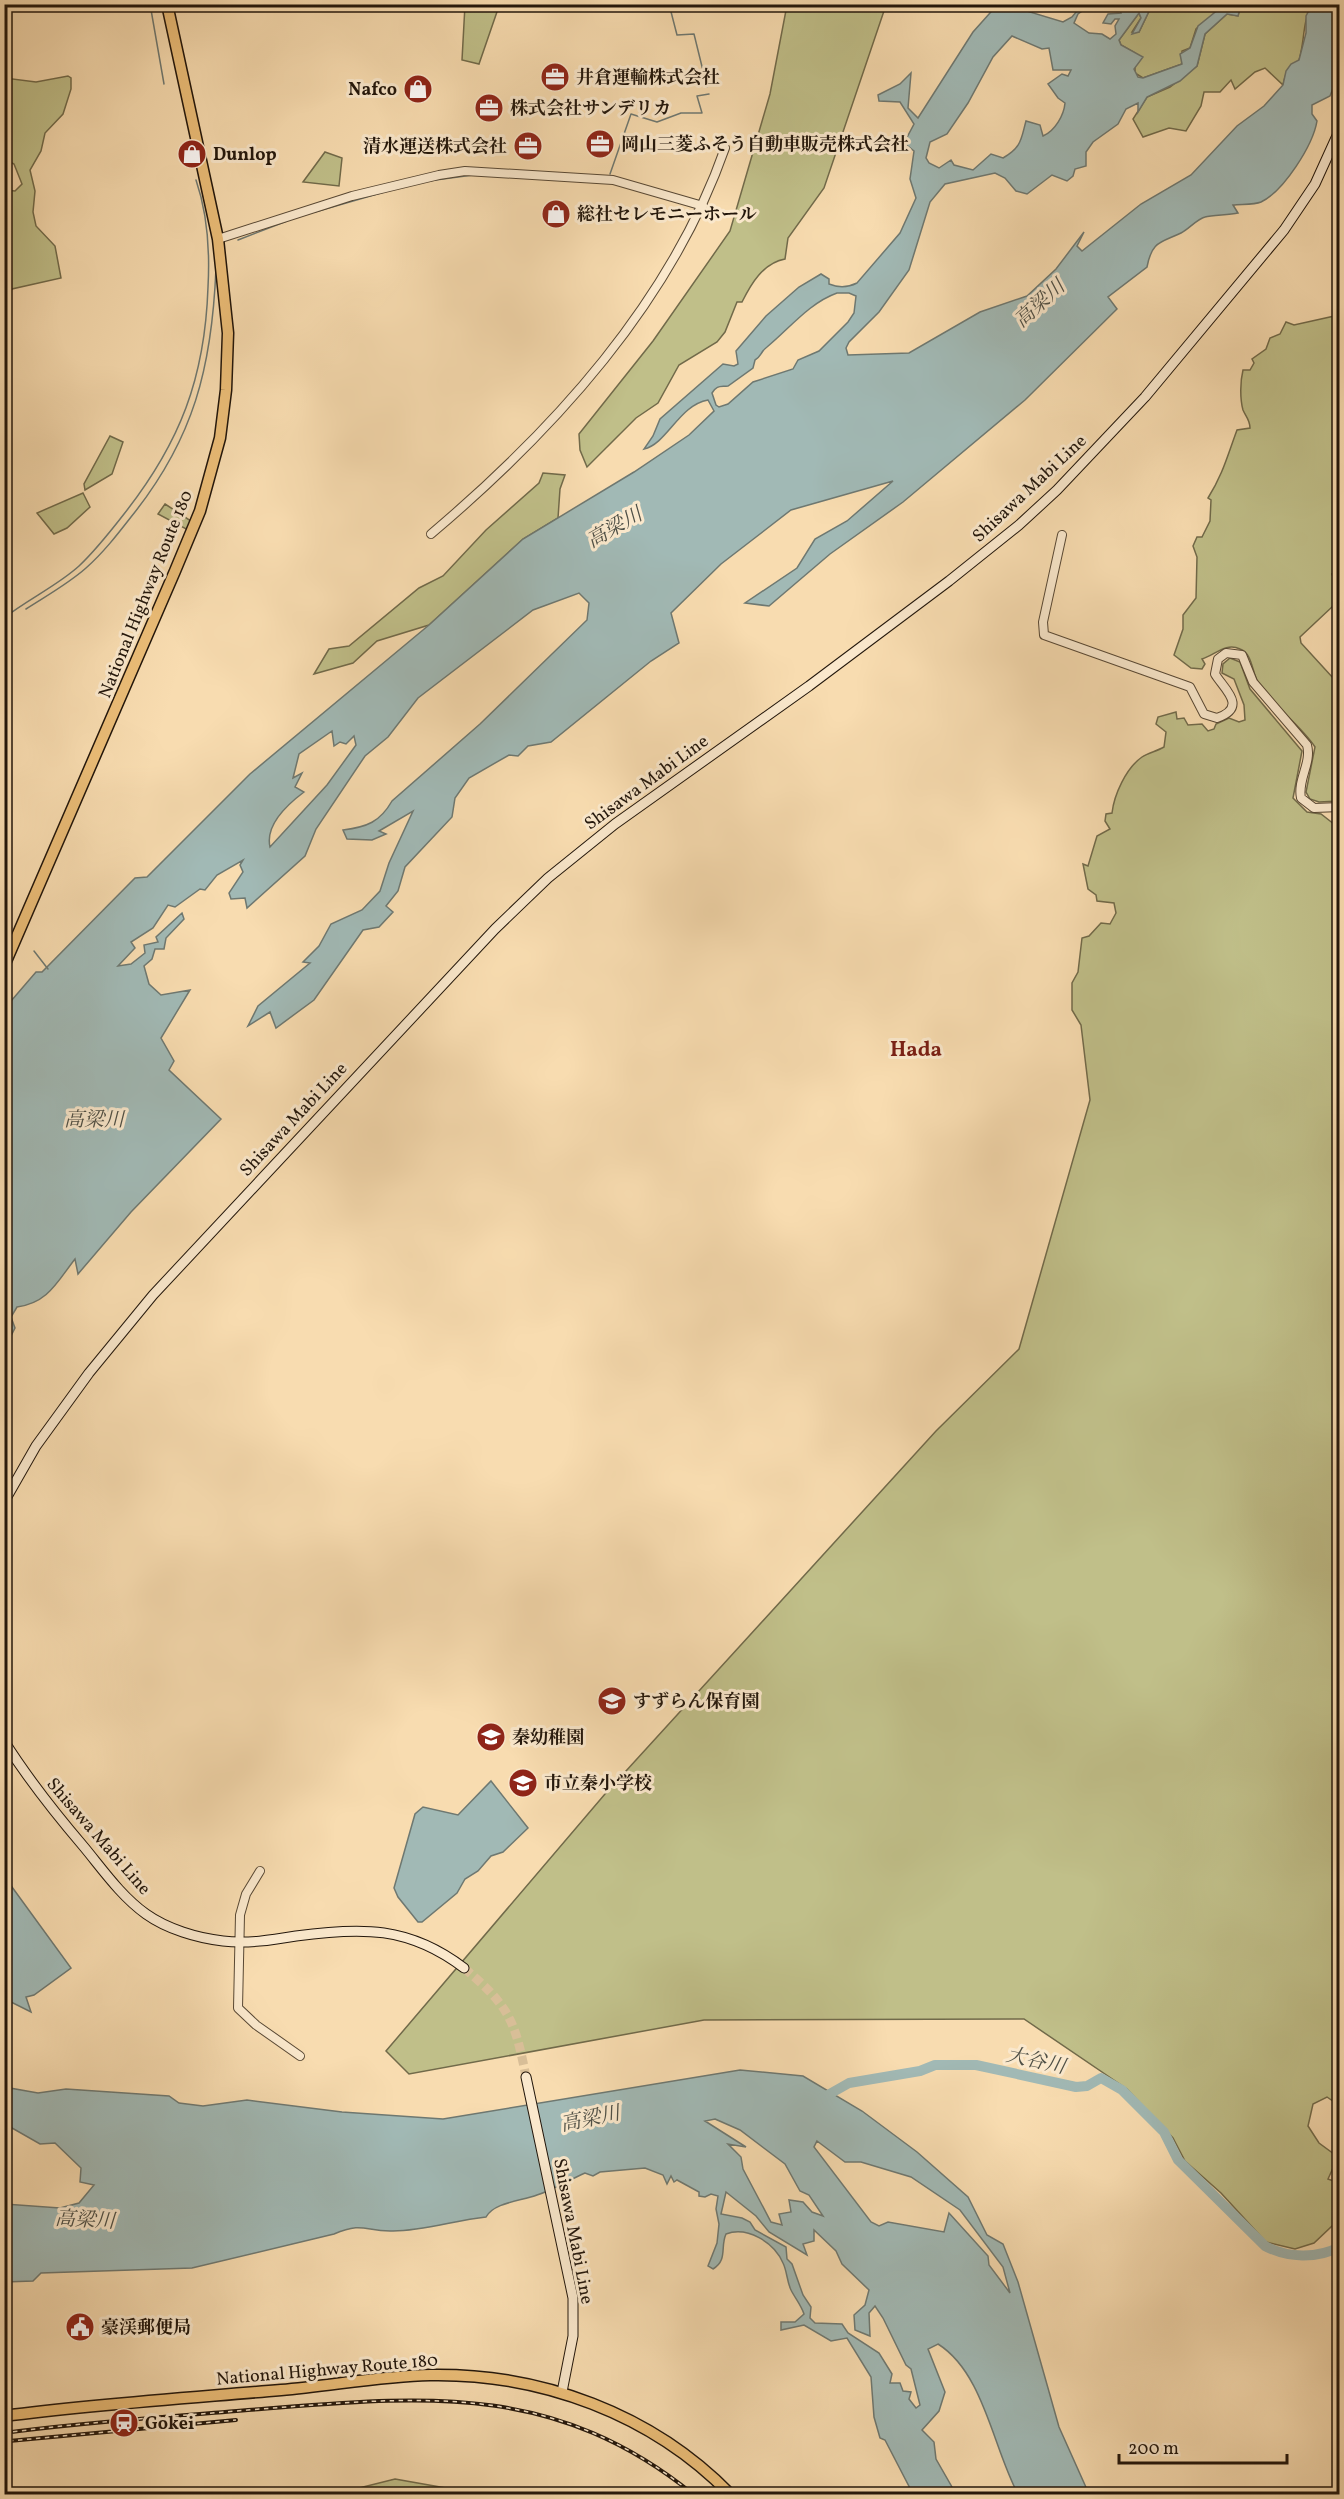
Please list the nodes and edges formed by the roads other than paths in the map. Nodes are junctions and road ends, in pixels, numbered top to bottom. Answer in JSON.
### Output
{"nodes":[{"id":1,"x":167,"y":4,"type":"edge"},
{"id":2,"x":1340,"y":129,"type":"edge"},
{"id":3,"x":725,"y":148,"type":"dead end"},
{"id":4,"x":703,"y":206,"type":"junction"},
{"id":5,"x":218,"y":240,"type":"junction"},
{"id":6,"x":431,"y":534,"type":"dead end"},
{"id":7,"x":1062,"y":535,"type":"dead end"},
{"id":8,"x":1340,"y":807,"type":"edge"},
{"id":9,"x":4,"y":966,"type":"edge"},
{"id":10,"x":4,"y":1502,"type":"edge"},
{"id":11,"x":4,"y":1741,"type":"edge"},
{"id":12,"x":260,"y":1871,"type":"dead end"},
{"id":13,"x":239,"y":1942,"type":"junction"},
{"id":14,"x":464,"y":1968,"type":"tunnel mouth"},
{"id":15,"x":300,"y":2056,"type":"dead end"},
{"id":16,"x":526,"y":2077,"type":"tunnel mouth"},
{"id":17,"x":562,"y":2392,"type":"junction"},
{"id":18,"x":4,"y":2416,"type":"edge"},
{"id":19,"x":730,"y":2494,"type":"edge"}],
"edges":[{"from":1,"to":5,"type":"highway","name":"National Highway Route 180"},
{"from":2,"to":10,"type":"main road","name":"Shisawa Mabi Line"},
{"from":3,"to":4,"type":"street"},
{"from":4,"to":5,"type":"street"},
{"from":4,"to":6,"type":"street"},
{"from":5,"to":9,"type":"highway","name":"National Highway Route 180"},
{"from":7,"to":8,"type":"street"},
{"from":11,"to":13,"type":"main road","name":"Shisawa Mabi Line"},
{"from":12,"to":13,"type":"street"},
{"from":13,"to":14,"type":"main road","name":"Shisawa Mabi Line"},
{"from":13,"to":15,"type":"street"},
{"from":16,"to":17,"type":"main road","name":"Shisawa Mabi Line"},
{"from":17,"to":18,"type":"highway","name":"National Highway Route 180"},
{"from":17,"to":19,"type":"highway","name":"National Highway Route 180"}]}
